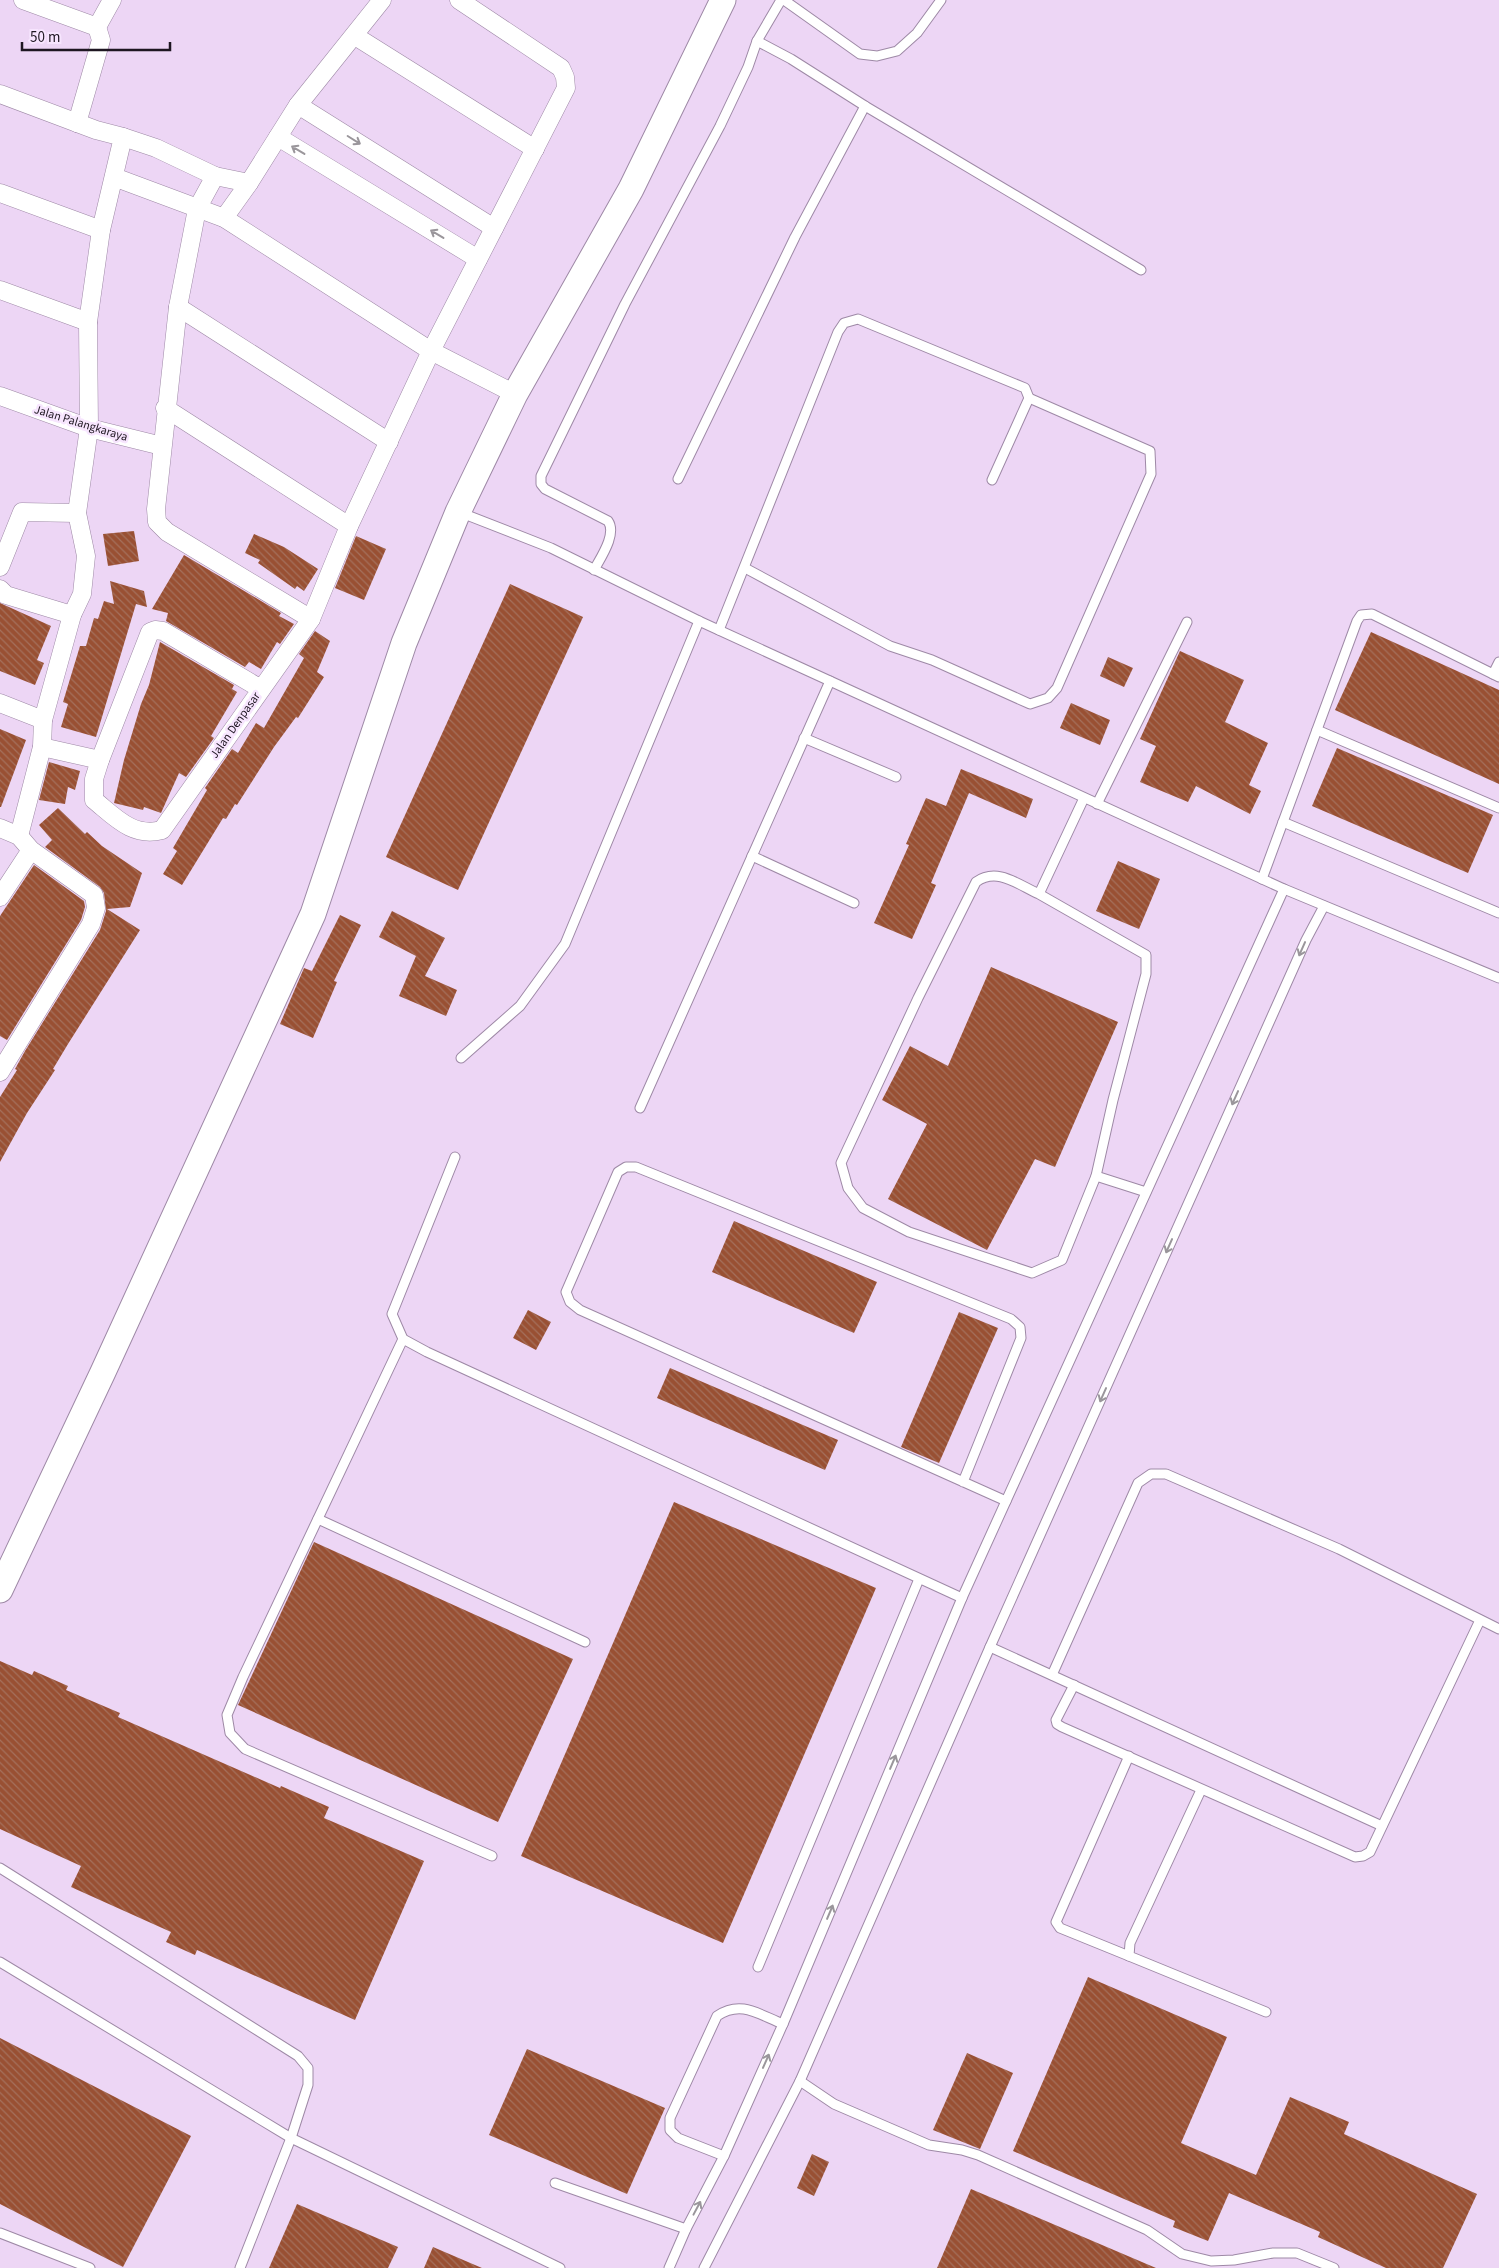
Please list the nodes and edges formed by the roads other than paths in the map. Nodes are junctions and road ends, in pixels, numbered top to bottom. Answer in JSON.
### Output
{"nodes":[{"id":1,"x":23,"y":0,"type":"edge"},
{"id":2,"x":112,"y":0,"type":"edge"},
{"id":3,"x":382,"y":0,"type":"edge"},
{"id":4,"x":459,"y":0,"type":"edge"},
{"id":5,"x":723,"y":0,"type":"edge"},
{"id":6,"x":782,"y":0,"type":"edge"},
{"id":7,"x":941,"y":0,"type":"edge"},
{"id":8,"x":97,"y":28,"type":"junction"},
{"id":9,"x":355,"y":36,"type":"junction"},
{"id":10,"x":757,"y":42,"type":"junction"},
{"id":11,"x":0,"y":94,"type":"edge"},
{"id":12,"x":298,"y":105,"type":"junction"},
{"id":13,"x":865,"y":106,"type":"junction"},
{"id":14,"x":77,"y":123,"type":"junction"},
{"id":15,"x":123,"y":136,"type":"junction"},
{"id":16,"x":278,"y":138,"type":"junction"},
{"id":17,"x":535,"y":149,"type":"junction"},
{"id":18,"x":114,"y":176,"type":"junction"},
{"id":19,"x":215,"y":176,"type":"junction"},
{"id":20,"x":249,"y":183,"type":"junction"},
{"id":21,"x":0,"y":193,"type":"edge"},
{"id":22,"x":197,"y":209,"type":"junction"},
{"id":23,"x":224,"y":218,"type":"junction"},
{"id":24,"x":494,"y":228,"type":"junction"},
{"id":25,"x":101,"y":230,"type":"junction"},
{"id":26,"x":478,"y":260,"type":"junction"},
{"id":27,"x":1142,"y":270,"type":"dead end"},
{"id":28,"x":0,"y":290,"type":"edge"},
{"id":29,"x":178,"y":307,"type":"junction"},
{"id":30,"x":88,"y":322,"type":"junction"},
{"id":31,"x":431,"y":351,"type":"junction"},
{"id":32,"x":515,"y":394,"type":"junction"},
{"id":33,"x":0,"y":396,"type":"edge"},
{"id":34,"x":1029,"y":398,"type":"junction"},
{"id":35,"x":166,"y":408,"type":"junction"},
{"id":36,"x":89,"y":428,"type":"junction"},
{"id":37,"x":389,"y":442,"type":"junction"},
{"id":38,"x":162,"y":446,"type":"junction"},
{"id":39,"x":678,"y":479,"type":"dead end"},
{"id":40,"x":992,"y":480,"type":"dead end"},
{"id":41,"x":458,"y":512,"type":"junction"},
{"id":42,"x":77,"y":513,"type":"junction"},
{"id":43,"x":350,"y":526,"type":"junction"},
{"id":44,"x":0,"y":567,"type":"edge"},
{"id":45,"x":745,"y":568,"type":"junction"},
{"id":46,"x":594,"y":570,"type":"junction"},
{"id":47,"x":0,"y":589,"type":"edge"},
{"id":48,"x":72,"y":615,"type":"junction"},
{"id":49,"x":311,"y":619,"type":"junction"},
{"id":50,"x":699,"y":621,"type":"junction"},
{"id":51,"x":1187,"y":622,"type":"dead end"},
{"id":52,"x":719,"y":630,"type":"junction"},
{"id":53,"x":1499,"y":662,"type":"edge"},
{"id":54,"x":1496,"y":676,"type":"edge"},
{"id":55,"x":830,"y":681,"type":"junction"},
{"id":56,"x":261,"y":690,"type":"junction"},
{"id":57,"x":0,"y":703,"type":"edge"},
{"id":58,"x":42,"y":720,"type":"junction"},
{"id":59,"x":1317,"y":730,"type":"junction"},
{"id":60,"x":804,"y":738,"type":"junction"},
{"id":61,"x":42,"y":748,"type":"junction"},
{"id":62,"x":100,"y":760,"type":"junction"},
{"id":63,"x":896,"y":777,"type":"dead end"},
{"id":64,"x":1084,"y":798,"type":"junction"},
{"id":65,"x":1097,"y":804,"type":"junction"},
{"id":66,"x":1499,"y":808,"type":"edge"},
{"id":67,"x":1283,"y":822,"type":"junction"},
{"id":68,"x":0,"y":828,"type":"edge"},
{"id":69,"x":19,"y":836,"type":"junction"},
{"id":70,"x":31,"y":850,"type":"junction"},
{"id":71,"x":752,"y":856,"type":"junction"},
{"id":72,"x":1262,"y":879,"type":"junction"},
{"id":73,"x":1284,"y":889,"type":"junction"},
{"id":74,"x":1039,"y":894,"type":"junction"},
{"id":75,"x":0,"y":897,"type":"edge"},
{"id":76,"x":854,"y":903,"type":"dead end"},
{"id":77,"x":1324,"y":906,"type":"junction"},
{"id":78,"x":1499,"y":914,"type":"edge"},
{"id":79,"x":1499,"y":978,"type":"edge"},
{"id":80,"x":461,"y":1058,"type":"dead end"},
{"id":81,"x":0,"y":1072,"type":"edge"},
{"id":82,"x":640,"y":1108,"type":"dead end"},
{"id":83,"x":455,"y":1156,"type":"dead end"},
{"id":84,"x":1096,"y":1176,"type":"junction"},
{"id":85,"x":1146,"y":1192,"type":"junction"},
{"id":86,"x":403,"y":1339,"type":"junction"},
{"id":87,"x":962,"y":1482,"type":"junction"},
{"id":88,"x":1006,"y":1501,"type":"junction"},
{"id":89,"x":318,"y":1520,"type":"junction"},
{"id":90,"x":919,"y":1578,"type":"junction"},
{"id":91,"x":0,"y":1590,"type":"edge"},
{"id":92,"x":962,"y":1598,"type":"junction"},
{"id":93,"x":1480,"y":1620,"type":"junction"},
{"id":94,"x":1499,"y":1629,"type":"edge"},
{"id":95,"x":585,"y":1642,"type":"dead end"},
{"id":96,"x":990,"y":1647,"type":"junction"},
{"id":97,"x":1052,"y":1675,"type":"junction"},
{"id":98,"x":1074,"y":1685,"type":"junction"},
{"id":99,"x":1129,"y":1756,"type":"junction"},
{"id":100,"x":1201,"y":1790,"type":"junction"},
{"id":101,"x":1382,"y":1826,"type":"junction"},
{"id":102,"x":492,"y":1856,"type":"dead end"},
{"id":103,"x":0,"y":1868,"type":"edge"},
{"id":104,"x":1129,"y":1956,"type":"junction"},
{"id":105,"x":0,"y":1962,"type":"edge"},
{"id":106,"x":758,"y":1967,"type":"dead end"},
{"id":107,"x":1266,"y":2012,"type":"dead end"},
{"id":108,"x":783,"y":2024,"type":"junction"},
{"id":109,"x":800,"y":2081,"type":"junction"},
{"id":110,"x":291,"y":2138,"type":"junction"},
{"id":111,"x":724,"y":2156,"type":"junction"},
{"id":112,"x":555,"y":2183,"type":"dead end"},
{"id":113,"x":686,"y":2229,"type":"junction"},
{"id":114,"x":0,"y":2233,"type":"edge"},
{"id":115,"x":90,"y":2268,"type":"edge"},
{"id":116,"x":240,"y":2268,"type":"edge"},
{"id":117,"x":560,"y":2268,"type":"edge"},
{"id":118,"x":669,"y":2268,"type":"edge"},
{"id":119,"x":704,"y":2268,"type":"edge"},
{"id":120,"x":1334,"y":2268,"type":"edge"}],
"edges":[{"from":1,"to":8,"type":"street"},
{"from":2,"to":8,"type":"street"},
{"from":3,"to":9,"type":"street"},
{"from":4,"to":17,"type":"street"},
{"from":5,"to":32,"type":"main road"},
{"from":6,"to":7,"type":"lane"},
{"from":6,"to":10,"type":"lane"},
{"from":8,"to":14,"type":"street"},
{"from":9,"to":12,"type":"street"},
{"from":9,"to":17,"type":"street"},
{"from":10,"to":13,"type":"lane"},
{"from":10,"to":46,"type":"lane"},
{"from":11,"to":14,"type":"street"},
{"from":12,"to":16,"type":"street"},
{"from":12,"to":24,"type":"street","one_way":true},
{"from":13,"to":27,"type":"lane"},
{"from":13,"to":39,"type":"lane"},
{"from":14,"to":15,"type":"street"},
{"from":15,"to":18,"type":"street"},
{"from":15,"to":19,"type":"street"},
{"from":16,"to":20,"type":"street"},
{"from":26,"to":16,"type":"street","one_way":true},
{"from":17,"to":24,"type":"street"},
{"from":18,"to":22,"type":"street"},
{"from":18,"to":25,"type":"street"},
{"from":19,"to":20,"type":"street"},
{"from":19,"to":22,"type":"street"},
{"from":20,"to":23,"type":"street"},
{"from":21,"to":25,"type":"street"},
{"from":22,"to":23,"type":"street"},
{"from":22,"to":29,"type":"street"},
{"from":23,"to":31,"type":"street"},
{"from":24,"to":26,"type":"street"},
{"from":25,"to":30,"type":"street"},
{"from":26,"to":31,"type":"street"},
{"from":28,"to":30,"type":"street"},
{"from":29,"to":35,"type":"street"},
{"from":29,"to":37,"type":"street"},
{"from":30,"to":36,"type":"street"},
{"from":31,"to":32,"type":"street"},
{"from":31,"to":37,"type":"street"},
{"from":32,"to":41,"type":"main road"},
{"from":33,"to":36,"type":"street","name":"Jalan Palangkaraya"},
{"from":34,"to":40,"type":"lane"},
{"from":34,"to":45,"type":"lane"},
{"from":34,"to":45,"type":"lane"},
{"from":35,"to":38,"type":"street"},
{"from":35,"to":43,"type":"street"},
{"from":36,"to":38,"type":"street","name":"Jalan Palangkaraya"},
{"from":36,"to":42,"type":"street"},
{"from":37,"to":43,"type":"street"},
{"from":38,"to":49,"type":"street"},
{"from":41,"to":46,"type":"lane"},
{"from":41,"to":91,"type":"main road"},
{"from":42,"to":44,"type":"street"},
{"from":42,"to":48,"type":"street"},
{"from":43,"to":49,"type":"street"},
{"from":45,"to":52,"type":"lane"},
{"from":46,"to":50,"type":"lane"},
{"from":47,"to":48,"type":"street"},
{"from":48,"to":58,"type":"street"},
{"from":49,"to":56,"type":"street"},
{"from":50,"to":52,"type":"lane"},
{"from":50,"to":80,"type":"lane"},
{"from":51,"to":65,"type":"lane"},
{"from":52,"to":55,"type":"lane"},
{"from":53,"to":54,"type":"lane"},
{"from":54,"to":59,"type":"lane"},
{"from":55,"to":60,"type":"lane"},
{"from":55,"to":64,"type":"lane"},
{"from":56,"to":62,"type":"street","name":"Jalan Denpasar"},
{"from":56,"to":62,"type":"street","name":"Jalan Denpasar"},
{"from":57,"to":58,"type":"street"},
{"from":58,"to":61,"type":"street"},
{"from":59,"to":66,"type":"lane"},
{"from":59,"to":67,"type":"lane"},
{"from":60,"to":63,"type":"lane"},
{"from":60,"to":71,"type":"lane"},
{"from":61,"to":62,"type":"street"},
{"from":61,"to":69,"type":"street"},
{"from":64,"to":65,"type":"lane"},
{"from":64,"to":74,"type":"lane"},
{"from":65,"to":72,"type":"lane"},
{"from":67,"to":72,"type":"lane"},
{"from":67,"to":78,"type":"lane"},
{"from":68,"to":69,"type":"street"},
{"from":69,"to":70,"type":"street"},
{"from":70,"to":75,"type":"street"},
{"from":70,"to":81,"type":"street"},
{"from":71,"to":76,"type":"lane"},
{"from":71,"to":82,"type":"lane"},
{"from":72,"to":73,"type":"lane"},
{"from":73,"to":77,"type":"lane"},
{"from":73,"to":85,"type":"lane"},
{"from":74,"to":84,"type":"lane"},
{"from":74,"to":84,"type":"lane"},
{"from":77,"to":79,"type":"lane"},
{"from":77,"to":96,"type":"lane","one_way":true},
{"from":83,"to":86,"type":"lane"},
{"from":84,"to":85,"type":"lane"},
{"from":85,"to":88,"type":"lane"},
{"from":86,"to":89,"type":"lane"},
{"from":86,"to":90,"type":"lane"},
{"from":87,"to":87,"type":"lane"},
{"from":87,"to":88,"type":"lane"},
{"from":88,"to":92,"type":"lane"},
{"from":89,"to":95,"type":"lane"},
{"from":89,"to":102,"type":"lane"},
{"from":90,"to":92,"type":"lane"},
{"from":90,"to":106,"type":"lane"},
{"from":108,"to":92,"type":"lane","one_way":true},
{"from":93,"to":94,"type":"lane"},
{"from":93,"to":97,"type":"lane"},
{"from":93,"to":101,"type":"lane"},
{"from":96,"to":97,"type":"lane"},
{"from":96,"to":109,"type":"lane"},
{"from":97,"to":98,"type":"lane"},
{"from":98,"to":99,"type":"lane"},
{"from":98,"to":101,"type":"lane"},
{"from":99,"to":100,"type":"lane"},
{"from":99,"to":104,"type":"lane"},
{"from":100,"to":101,"type":"lane"},
{"from":100,"to":104,"type":"lane"},
{"from":103,"to":110,"type":"lane"},
{"from":104,"to":107,"type":"lane"},
{"from":105,"to":110,"type":"lane"},
{"from":111,"to":108,"type":"lane","one_way":true},
{"from":108,"to":111,"type":"lane"},
{"from":109,"to":119,"type":"lane"},
{"from":109,"to":120,"type":"lane"},
{"from":110,"to":116,"type":"lane"},
{"from":110,"to":117,"type":"lane"},
{"from":113,"to":111,"type":"lane","one_way":true},
{"from":112,"to":113,"type":"lane"},
{"from":113,"to":118,"type":"lane"},
{"from":114,"to":115,"type":"lane"}]}
